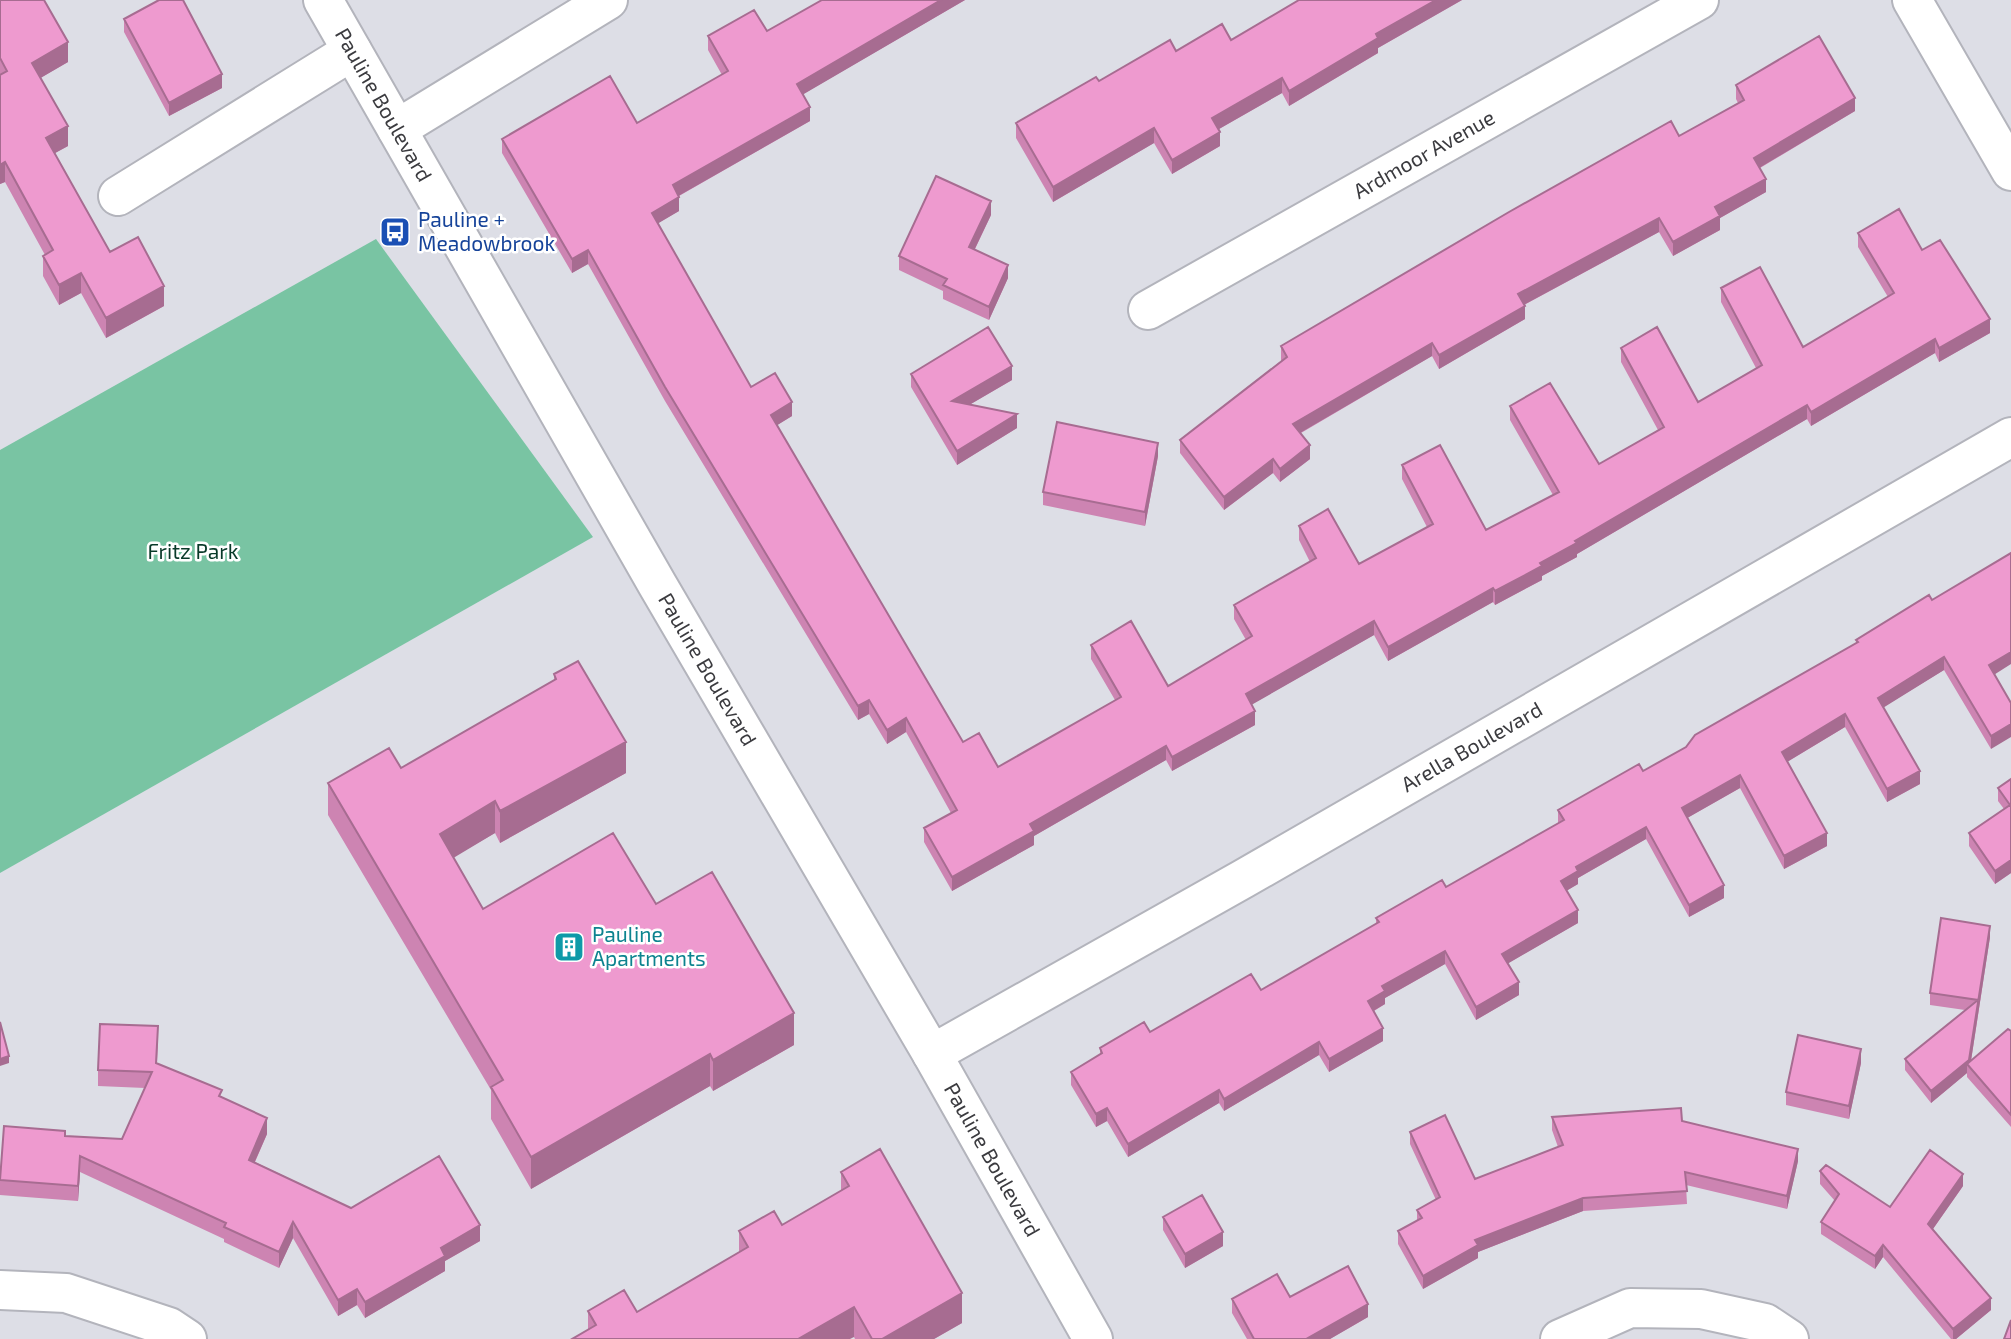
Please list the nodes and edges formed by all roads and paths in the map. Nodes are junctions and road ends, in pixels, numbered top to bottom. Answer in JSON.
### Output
{"nodes":[{"id":1,"x":323,"y":0,"type":"edge"},
{"id":2,"x":608,"y":0,"type":"edge"},
{"id":3,"x":1699,"y":0,"type":"edge"},
{"id":4,"x":1912,"y":0,"type":"edge"},
{"id":5,"x":352,"y":51,"type":"junction"},
{"id":6,"x":397,"y":129,"type":"junction"},
{"id":7,"x":2011,"y":171,"type":"edge"},
{"id":8,"x":118,"y":196,"type":"dead end"},
{"id":9,"x":1148,"y":310,"type":"dead end"},
{"id":10,"x":2011,"y":438,"type":"edge"},
{"id":11,"x":932,"y":1054,"type":"junction"},
{"id":12,"x":0,"y":1290,"type":"edge"},
{"id":13,"x":187,"y":1339,"type":"edge"},
{"id":14,"x":1093,"y":1339,"type":"edge"},
{"id":15,"x":1560,"y":1339,"type":"edge"},
{"id":16,"x":1789,"y":1339,"type":"edge"}],
"edges":[{"from":1,"to":5,"type":"street","name":"Pauline Boulevard"},
{"from":2,"to":6,"type":"street"},
{"from":3,"to":9,"type":"street","name":"Ardmoor Avenue"},
{"from":4,"to":7,"type":"street"},
{"from":5,"to":6,"type":"street","name":"Pauline Boulevard"},
{"from":5,"to":8,"type":"street"},
{"from":6,"to":11,"type":"street","name":"Pauline Boulevard"},
{"from":10,"to":11,"type":"street","name":"Arella Boulevard"},
{"from":11,"to":14,"type":"street","name":"Pauline Boulevard"},
{"from":12,"to":13,"type":"street"},
{"from":15,"to":16,"type":"street"}]}
